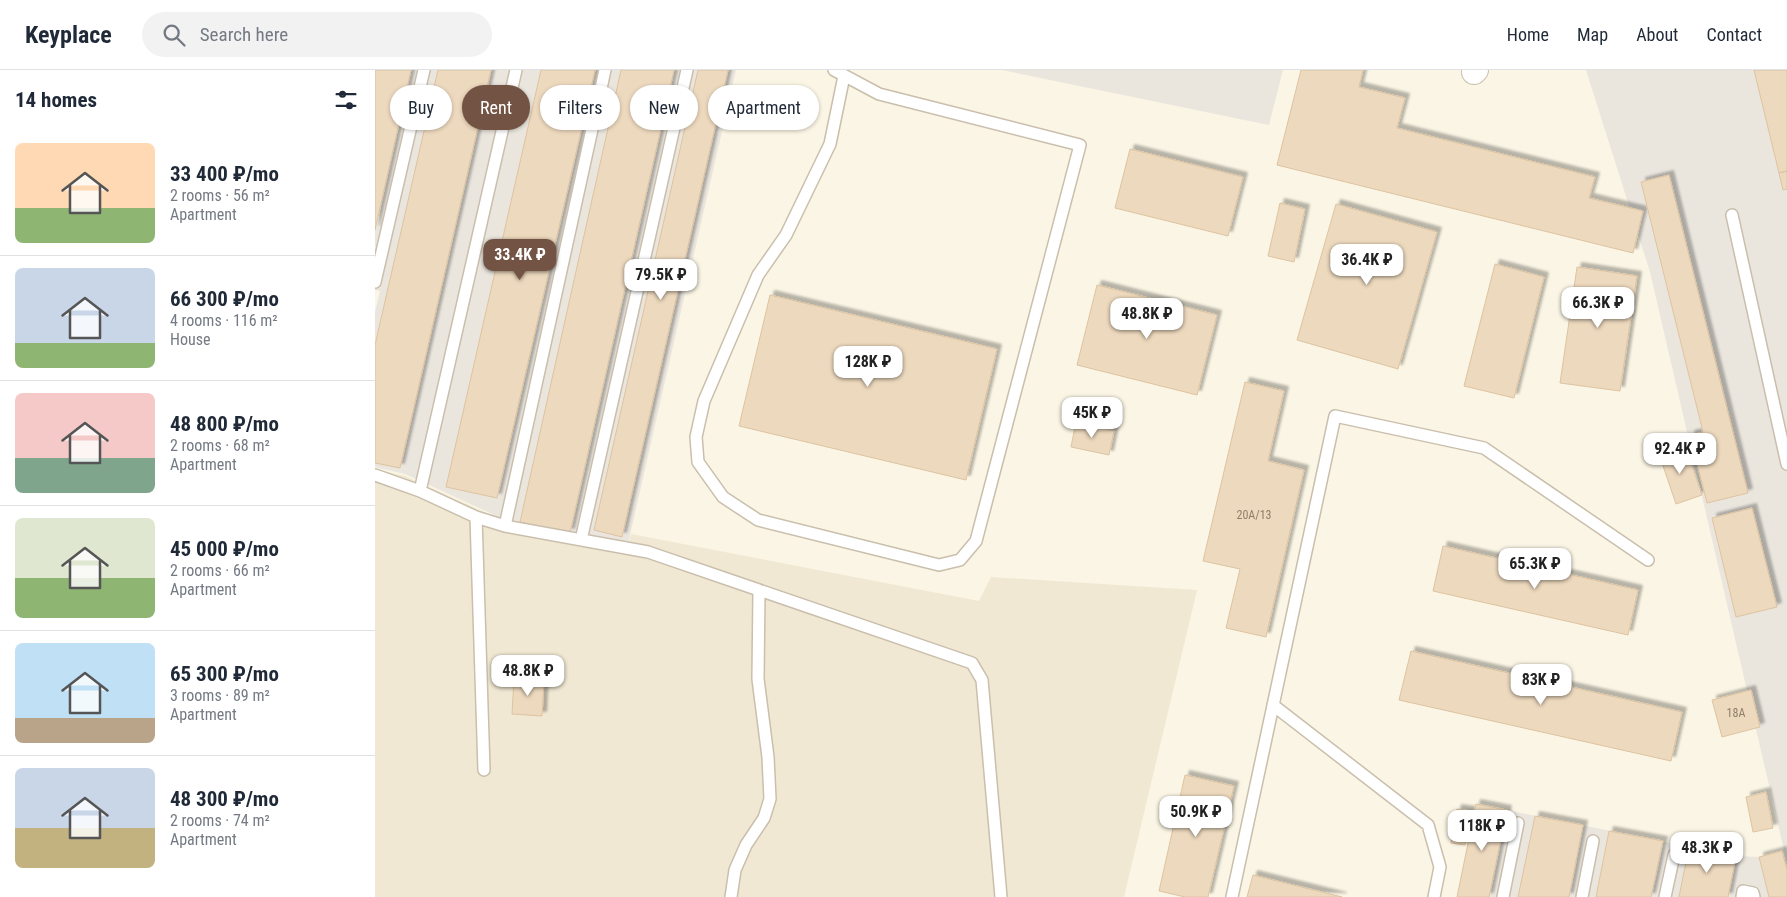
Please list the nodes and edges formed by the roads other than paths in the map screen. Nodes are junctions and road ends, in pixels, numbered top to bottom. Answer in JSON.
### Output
{"nodes":[{"id":1,"x":424,"y":70,"type":"edge"},
{"id":2,"x":516,"y":70,"type":"edge"},
{"id":3,"x":605,"y":70,"type":"edge"},
{"id":4,"x":687,"y":70,"type":"edge"},
{"id":5,"x":839,"y":73,"type":"edge"},
{"id":6,"x":1732,"y":215,"type":"dead end"},
{"id":7,"x":375,"y":282,"type":"edge"},
{"id":8,"x":1787,"y":464,"type":"edge"},
{"id":9,"x":375,"y":475,"type":"edge"},
{"id":10,"x":420,"y":491,"type":"junction"},
{"id":11,"x":476,"y":517,"type":"junction"},
{"id":12,"x":505,"y":526,"type":"junction"},
{"id":13,"x":581,"y":540,"type":"junction"},
{"id":14,"x":1648,"y":560,"type":"dead end"},
{"id":15,"x":759,"y":590,"type":"junction"},
{"id":16,"x":1273,"y":705,"type":"junction"},
{"id":17,"x":483,"y":770,"type":"dead end"},
{"id":18,"x":1518,"y":824,"type":"dead end"},
{"id":19,"x":1593,"y":841,"type":"dead end"},
{"id":20,"x":1674,"y":855,"type":"dead end"},
{"id":21,"x":731,"y":897,"type":"edge"},
{"id":22,"x":1001,"y":897,"type":"edge"},
{"id":23,"x":1232,"y":897,"type":"edge"},
{"id":24,"x":1434,"y":897,"type":"edge"},
{"id":25,"x":1503,"y":897,"type":"edge"},
{"id":26,"x":1582,"y":897,"type":"edge"},
{"id":27,"x":1665,"y":897,"type":"edge"},
{"id":28,"x":1742,"y":897,"type":"edge"},
{"id":29,"x":1754,"y":897,"type":"edge"}],
"edges":[{"from":1,"to":7,"type":"lane"},
{"from":2,"to":10,"type":"lane"},
{"from":3,"to":12,"type":"lane"},
{"from":4,"to":13,"type":"lane"},
{"from":5,"to":5,"type":"lane"},
{"from":6,"to":8,"type":"lane"},
{"from":9,"to":10,"type":"lane"},
{"from":10,"to":11,"type":"lane"},
{"from":11,"to":12,"type":"lane"},
{"from":11,"to":17,"type":"lane"},
{"from":12,"to":13,"type":"lane"},
{"from":13,"to":15,"type":"lane"},
{"from":14,"to":16,"type":"lane"},
{"from":15,"to":21,"type":"lane"},
{"from":15,"to":22,"type":"lane"},
{"from":16,"to":23,"type":"lane"},
{"from":16,"to":24,"type":"lane"},
{"from":18,"to":25,"type":"lane"},
{"from":19,"to":26,"type":"lane"},
{"from":20,"to":27,"type":"lane"},
{"from":28,"to":29,"type":"lane"}]}
